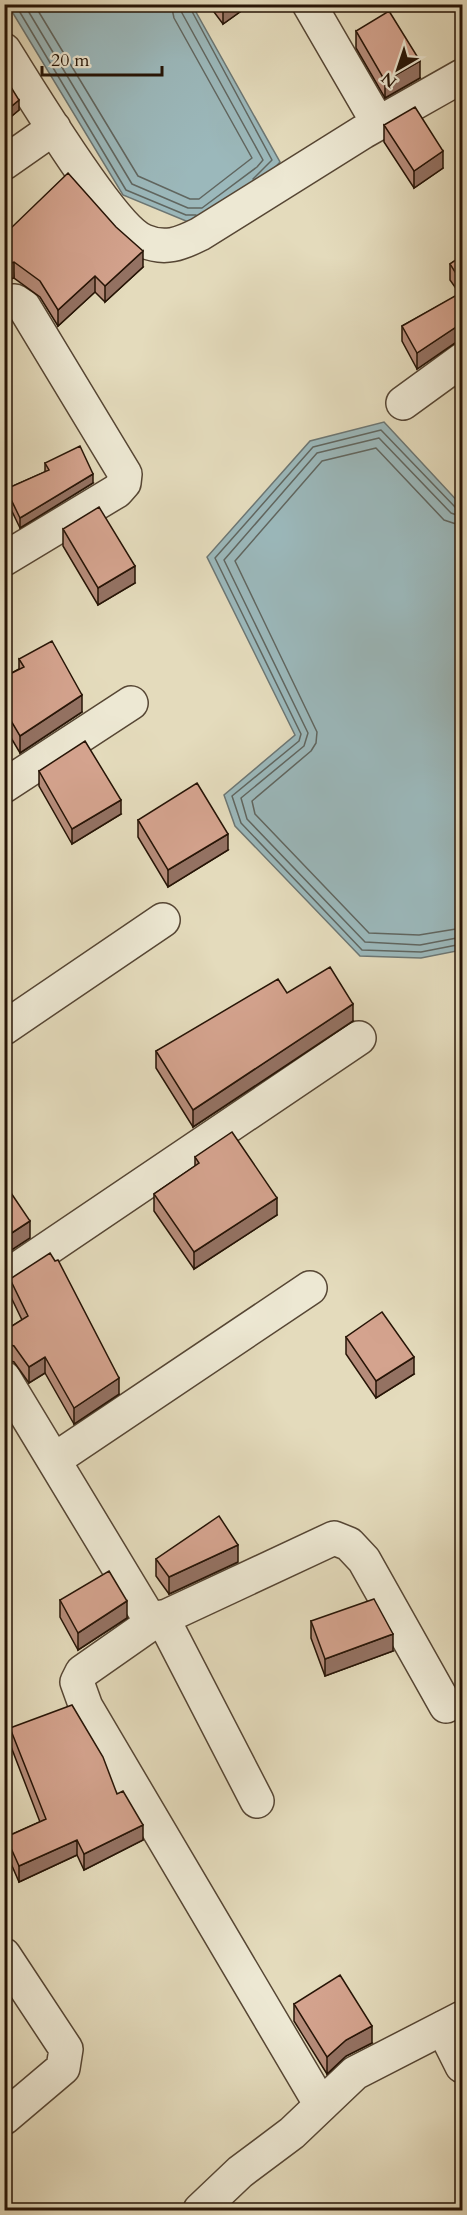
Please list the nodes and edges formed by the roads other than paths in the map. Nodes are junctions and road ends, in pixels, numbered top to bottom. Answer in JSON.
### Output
{"nodes":[{"id":1,"x":309,"y":4,"type":"edge"},
{"id":2,"x":4,"y":50,"type":"edge"},
{"id":3,"x":462,"y":76,"type":"edge"},
{"id":4,"x":378,"y":123,"type":"junction"},
{"id":5,"x":54,"y":128,"type":"junction"},
{"id":6,"x":4,"y":163,"type":"edge"},
{"id":7,"x":4,"y":301,"type":"edge"},
{"id":8,"x":462,"y":360,"type":"edge"},
{"id":9,"x":403,"y":403,"type":"dead end"},
{"id":10,"x":8,"y":547,"type":"edge"},
{"id":11,"x":131,"y":703,"type":"dead end"},
{"id":12,"x":4,"y":786,"type":"edge"},
{"id":13,"x":163,"y":920,"type":"dead end"},
{"id":14,"x":4,"y":1028,"type":"edge"},
{"id":15,"x":359,"y":1038,"type":"dead end"},
{"id":16,"x":4,"y":1278,"type":"edge"},
{"id":17,"x":310,"y":1288,"type":"dead end"},
{"id":18,"x":4,"y":1378,"type":"edge"},
{"id":19,"x":54,"y":1460,"type":"junction"},
{"id":20,"x":157,"y":1620,"type":"junction"},
{"id":21,"x":446,"y":1706,"type":"dead end"},
{"id":22,"x":257,"y":1801,"type":"dead end"},
{"id":23,"x":4,"y":1955,"type":"edge"},
{"id":24,"x":453,"y":2023,"type":"edge"},
{"id":25,"x":462,"y":2066,"type":"edge"},
{"id":26,"x":321,"y":2105,"type":"junction"},
{"id":27,"x":4,"y":2118,"type":"edge"},
{"id":28,"x":200,"y":2211,"type":"edge"}],
"edges":[{"from":1,"to":4,"type":"street"},
{"from":2,"to":5,"type":"street"},
{"from":3,"to":4,"type":"street"},
{"from":4,"to":5,"type":"street"},
{"from":5,"to":6,"type":"street"},
{"from":7,"to":10,"type":"street"},
{"from":8,"to":9,"type":"street"},
{"from":11,"to":12,"type":"street"},
{"from":13,"to":14,"type":"street"},
{"from":15,"to":16,"type":"street"},
{"from":17,"to":19,"type":"street"},
{"from":18,"to":19,"type":"street"},
{"from":19,"to":20,"type":"street"},
{"from":20,"to":21,"type":"street"},
{"from":20,"to":22,"type":"street"},
{"from":20,"to":26,"type":"street"},
{"from":23,"to":27,"type":"street"},
{"from":24,"to":25,"type":"street"},
{"from":24,"to":26,"type":"street"},
{"from":26,"to":28,"type":"street"}]}
